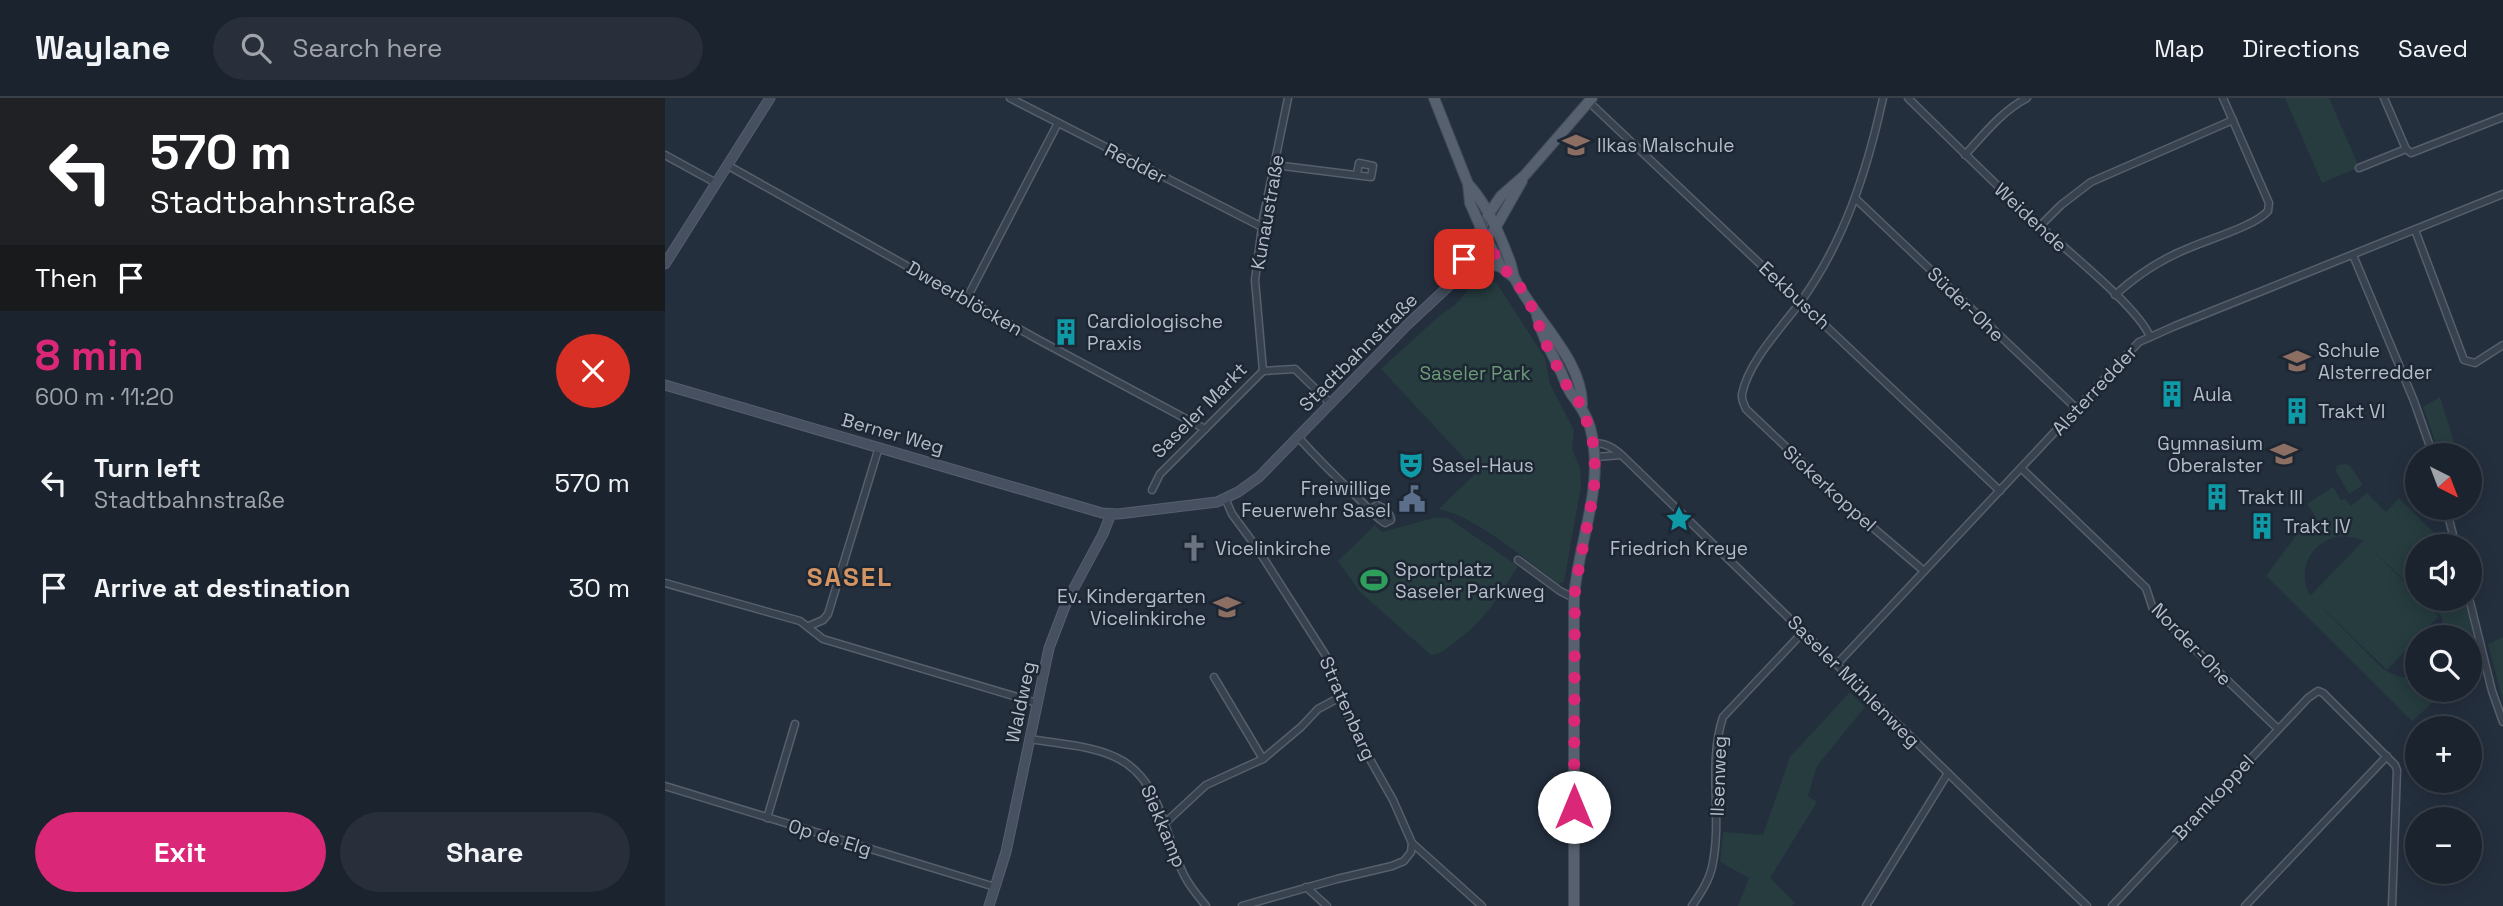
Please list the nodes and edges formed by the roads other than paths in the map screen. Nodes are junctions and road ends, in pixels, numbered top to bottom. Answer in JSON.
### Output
{"nodes":[{"id":1,"x":770,"y":98,"type":"edge"},
{"id":2,"x":1010,"y":98,"type":"edge"},
{"id":3,"x":1288,"y":98,"type":"edge"},
{"id":4,"x":1434,"y":98,"type":"edge"},
{"id":5,"x":1883,"y":98,"type":"edge"},
{"id":6,"x":1908,"y":98,"type":"edge"},
{"id":7,"x":2027,"y":98,"type":"edge"},
{"id":8,"x":2223,"y":98,"type":"edge"},
{"id":9,"x":2384,"y":98,"type":"edge"},
{"id":10,"x":1591,"y":100,"type":"edge"},
{"id":11,"x":2503,"y":117,"type":"edge"},
{"id":12,"x":2232,"y":120,"type":"junction"},
{"id":13,"x":1058,"y":122,"type":"junction"},
{"id":14,"x":2406,"y":149,"type":"junction"},
{"id":15,"x":665,"y":155,"type":"edge"},
{"id":16,"x":1965,"y":155,"type":"junction"},
{"id":17,"x":727,"y":165,"type":"junction"},
{"id":18,"x":1275,"y":165,"type":"junction"},
{"id":19,"x":2359,"y":168,"type":"dead end"},
{"id":20,"x":1357,"y":174,"type":"dead end"},
{"id":21,"x":1525,"y":175,"type":"junction"},
{"id":22,"x":716,"y":183,"type":"junction"},
{"id":23,"x":1468,"y":184,"type":"junction"},
{"id":24,"x":2503,"y":194,"type":"edge"},
{"id":25,"x":1856,"y":199,"type":"junction"},
{"id":26,"x":1488,"y":215,"type":"junction"},
{"id":27,"x":2040,"y":226,"type":"junction"},
{"id":28,"x":1262,"y":227,"type":"junction"},
{"id":29,"x":1481,"y":228,"type":"junction"},
{"id":30,"x":1495,"y":229,"type":"junction"},
{"id":31,"x":2416,"y":230,"type":"junction"},
{"id":32,"x":1487,"y":242,"type":"junction"},
{"id":33,"x":2353,"y":255,"type":"junction"},
{"id":34,"x":665,"y":264,"type":"edge"},
{"id":35,"x":1501,"y":267,"type":"junction"},
{"id":36,"x":1466,"y":270,"type":"junction"},
{"id":37,"x":1514,"y":277,"type":"junction"},
{"id":38,"x":1443,"y":290,"type":"junction"},
{"id":39,"x":2115,"y":295,"type":"junction"},
{"id":40,"x":966,"y":300,"type":"junction"},
{"id":41,"x":1801,"y":301,"type":"junction"},
{"id":42,"x":2150,"y":337,"type":"junction"},
{"id":43,"x":2503,"y":345,"type":"edge"},
{"id":44,"x":1263,"y":371,"type":"junction"},
{"id":45,"x":665,"y":385,"type":"edge"},
{"id":46,"x":1331,"y":404,"type":"junction"},
{"id":47,"x":2077,"y":409,"type":"junction"},
{"id":48,"x":1205,"y":429,"type":"junction"},
{"id":49,"x":1298,"y":438,"type":"junction"},
{"id":50,"x":1593,"y":443,"type":"junction"},
{"id":51,"x":2429,"y":443,"type":"edge"},
{"id":52,"x":879,"y":447,"type":"junction"},
{"id":53,"x":1621,"y":455,"type":"junction"},
{"id":54,"x":1596,"y":457,"type":"junction"},
{"id":55,"x":2021,"y":468,"type":"junction"},
{"id":56,"x":1160,"y":474,"type":"dead end"},
{"id":57,"x":2000,"y":491,"type":"junction"},
{"id":58,"x":1225,"y":498,"type":"junction"},
{"id":59,"x":1370,"y":510,"type":"dead end"},
{"id":60,"x":1111,"y":514,"type":"junction"},
{"id":61,"x":1518,"y":559,"type":"dead end"},
{"id":62,"x":1924,"y":571,"type":"junction"},
{"id":63,"x":665,"y":583,"type":"edge"},
{"id":64,"x":1574,"y":598,"type":"junction"},
{"id":65,"x":2472,"y":611,"type":"edge"},
{"id":66,"x":809,"y":626,"type":"junction"},
{"id":67,"x":1804,"y":631,"type":"junction"},
{"id":68,"x":1837,"y":663,"type":"junction"},
{"id":69,"x":1214,"y":677,"type":"dead end"},
{"id":70,"x":1342,"y":696,"type":"junction"},
{"id":71,"x":1037,"y":703,"type":"junction"},
{"id":72,"x":2503,"y":722,"type":"edge"},
{"id":73,"x":795,"y":724,"type":"dead end"},
{"id":74,"x":2278,"y":729,"type":"junction"},
{"id":75,"x":1030,"y":739,"type":"junction"},
{"id":76,"x":2387,"y":756,"type":"junction"},
{"id":77,"x":1263,"y":759,"type":"junction"},
{"id":78,"x":1948,"y":773,"type":"junction"},
{"id":79,"x":665,"y":786,"type":"edge"},
{"id":80,"x":767,"y":818,"type":"junction"},
{"id":81,"x":1165,"y":823,"type":"junction"},
{"id":82,"x":1412,"y":843,"type":"junction"},
{"id":83,"x":995,"y":887,"type":"junction"},
{"id":84,"x":1306,"y":887,"type":"junction"},
{"id":85,"x":989,"y":906,"type":"edge"},
{"id":86,"x":1206,"y":906,"type":"edge"},
{"id":87,"x":1243,"y":906,"type":"edge"},
{"id":88,"x":1327,"y":906,"type":"edge"},
{"id":89,"x":1482,"y":906,"type":"edge"},
{"id":90,"x":1574,"y":906,"type":"edge"},
{"id":91,"x":1692,"y":906,"type":"edge"},
{"id":92,"x":1866,"y":906,"type":"edge"},
{"id":93,"x":2087,"y":906,"type":"edge"},
{"id":94,"x":2112,"y":906,"type":"edge"},
{"id":95,"x":2245,"y":906,"type":"edge"},
{"id":96,"x":2392,"y":906,"type":"edge"}],
"edges":[{"from":1,"to":17,"type":"main road"},
{"from":2,"to":13,"type":"street","name":"Redder"},
{"from":3,"to":18,"type":"street","name":"Kunaustraße"},
{"from":4,"to":23,"type":"main road"},
{"from":5,"to":25,"type":"street"},
{"from":6,"to":16,"type":"street","name":"Weidende"},
{"from":7,"to":16,"type":"street"},
{"from":8,"to":12,"type":"street"},
{"from":9,"to":14,"type":"street"},
{"from":10,"to":21,"type":"main road","name":"Stadtbahnstraße"},
{"from":10,"to":41,"type":"street","name":"Eekbusch"},
{"from":11,"to":14,"type":"street"},
{"from":12,"to":27,"type":"street"},
{"from":12,"to":39,"type":"street"},
{"from":13,"to":28,"type":"street","name":"Redder"},
{"from":13,"to":40,"type":"street"},
{"from":14,"to":19,"type":"street"},
{"from":15,"to":22,"type":"street"},
{"from":16,"to":27,"type":"street","name":"Weidende"},
{"from":17,"to":22,"type":"main road"},
{"from":17,"to":40,"type":"street","name":"Dweerblöcken"},
{"from":18,"to":20,"type":"street"},
{"from":18,"to":28,"type":"street","name":"Kunaustraße"},
{"from":21,"to":26,"type":"main road","name":"Stadtbahnstraße"},
{"from":21,"to":30,"type":"main road","name":"Stadtbahnstraße"},
{"from":22,"to":34,"type":"main road"},
{"from":23,"to":26,"type":"main road"},
{"from":23,"to":29,"type":"main road"},
{"from":24,"to":31,"type":"street","name":"Alsterredder"},
{"from":25,"to":41,"type":"street"},
{"from":25,"to":47,"type":"street","name":"Süder-Ohe"},
{"from":26,"to":29,"type":"main road","name":"Stadtbahnstraße"},
{"from":26,"to":30,"type":"main road"},
{"from":27,"to":39,"type":"street","name":"Weidende"},
{"from":28,"to":44,"type":"street","name":"Kunaustraße"},
{"from":29,"to":32,"type":"main road"},
{"from":29,"to":38,"type":"main road","name":"Stadtbahnstraße"},
{"from":30,"to":32,"type":"main road","name":"Stadtbahnstraße"},
{"from":30,"to":37,"type":"main road"},
{"from":31,"to":33,"type":"street","name":"Alsterredder"},
{"from":31,"to":43,"type":"street"},
{"from":32,"to":35,"type":"main road"},
{"from":32,"to":36,"type":"main road","name":"Stadtbahnstraße"},
{"from":33,"to":42,"type":"street","name":"Alsterredder"},
{"from":33,"to":51,"type":"street"},
{"from":35,"to":36,"type":"main road"},
{"from":35,"to":37,"type":"main road"},
{"from":36,"to":38,"type":"main road","name":"Stadtbahnstraße"},
{"from":37,"to":50,"type":"main road"},
{"from":38,"to":46,"type":"main road","name":"Stadtbahnstraße"},
{"from":39,"to":42,"type":"street","name":"Weidende"},
{"from":40,"to":48,"type":"street","name":"Dweerblöcken"},
{"from":41,"to":57,"type":"street","name":"Eekbusch"},
{"from":41,"to":62,"type":"street","name":"Sickerkoppel"},
{"from":42,"to":47,"type":"street","name":"Alsterredder"},
{"from":44,"to":46,"type":"street"},
{"from":44,"to":48,"type":"street","name":"Saseler Markt"},
{"from":45,"to":52,"type":"main road","name":"Berner Weg"},
{"from":46,"to":49,"type":"main road","name":"Stadtbahnstraße"},
{"from":47,"to":55,"type":"street","name":"Alsterredder"},
{"from":48,"to":56,"type":"street","name":"Saseler Markt"},
{"from":49,"to":58,"type":"main road"},
{"from":49,"to":59,"type":"street"},
{"from":50,"to":53,"type":"street","name":"Saseler Mühlenweg"},
{"from":50,"to":54,"type":"main road"},
{"from":52,"to":60,"type":"main road","name":"Berner Weg"},
{"from":52,"to":66,"type":"street"},
{"from":53,"to":54,"type":"street"},
{"from":53,"to":67,"type":"street","name":"Saseler Mühlenweg"},
{"from":54,"to":64,"type":"main road"},
{"from":55,"to":57,"type":"street","name":"Alsterredder"},
{"from":55,"to":74,"type":"street","name":"Norder-Ohe"},
{"from":57,"to":62,"type":"street","name":"Alsterredder"},
{"from":58,"to":60,"type":"main road"},
{"from":58,"to":70,"type":"street","name":"Stratenbarg"},
{"from":60,"to":71,"type":"main road","name":"Waldweg"},
{"from":61,"to":64,"type":"street"},
{"from":62,"to":68,"type":"street","name":"Alsterredder"},
{"from":63,"to":66,"type":"street"},
{"from":64,"to":90,"type":"main road"},
{"from":65,"to":72,"type":"street"},
{"from":66,"to":71,"type":"street"},
{"from":67,"to":68,"type":"street","name":"Saseler Mühlenweg"},
{"from":67,"to":91,"type":"street","name":"Ilsenweg"},
{"from":68,"to":78,"type":"street","name":"Saseler Mühlenweg"},
{"from":69,"to":77,"type":"street"},
{"from":70,"to":77,"type":"street"},
{"from":70,"to":82,"type":"street","name":"Stratenbarg"},
{"from":71,"to":75,"type":"main road","name":"Waldweg"},
{"from":73,"to":80,"type":"street"},
{"from":74,"to":76,"type":"street","name":"Bramkoppel"},
{"from":74,"to":94,"type":"street","name":"Bramkoppel"},
{"from":75,"to":81,"type":"street","name":"Siekkamp"},
{"from":75,"to":83,"type":"main road","name":"Waldweg"},
{"from":76,"to":95,"type":"street"},
{"from":76,"to":96,"type":"street"},
{"from":77,"to":81,"type":"street"},
{"from":78,"to":92,"type":"street"},
{"from":78,"to":93,"type":"street","name":"Saseler Mühlenweg"},
{"from":79,"to":80,"type":"street","name":"Op de Elg"},
{"from":80,"to":83,"type":"street","name":"Op de Elg"},
{"from":81,"to":86,"type":"street","name":"Siekkamp"},
{"from":82,"to":84,"type":"street"},
{"from":82,"to":89,"type":"street","name":"Stratenbarg"},
{"from":83,"to":85,"type":"main road","name":"Waldweg"},
{"from":84,"to":87,"type":"street"},
{"from":84,"to":88,"type":"street"}]}
